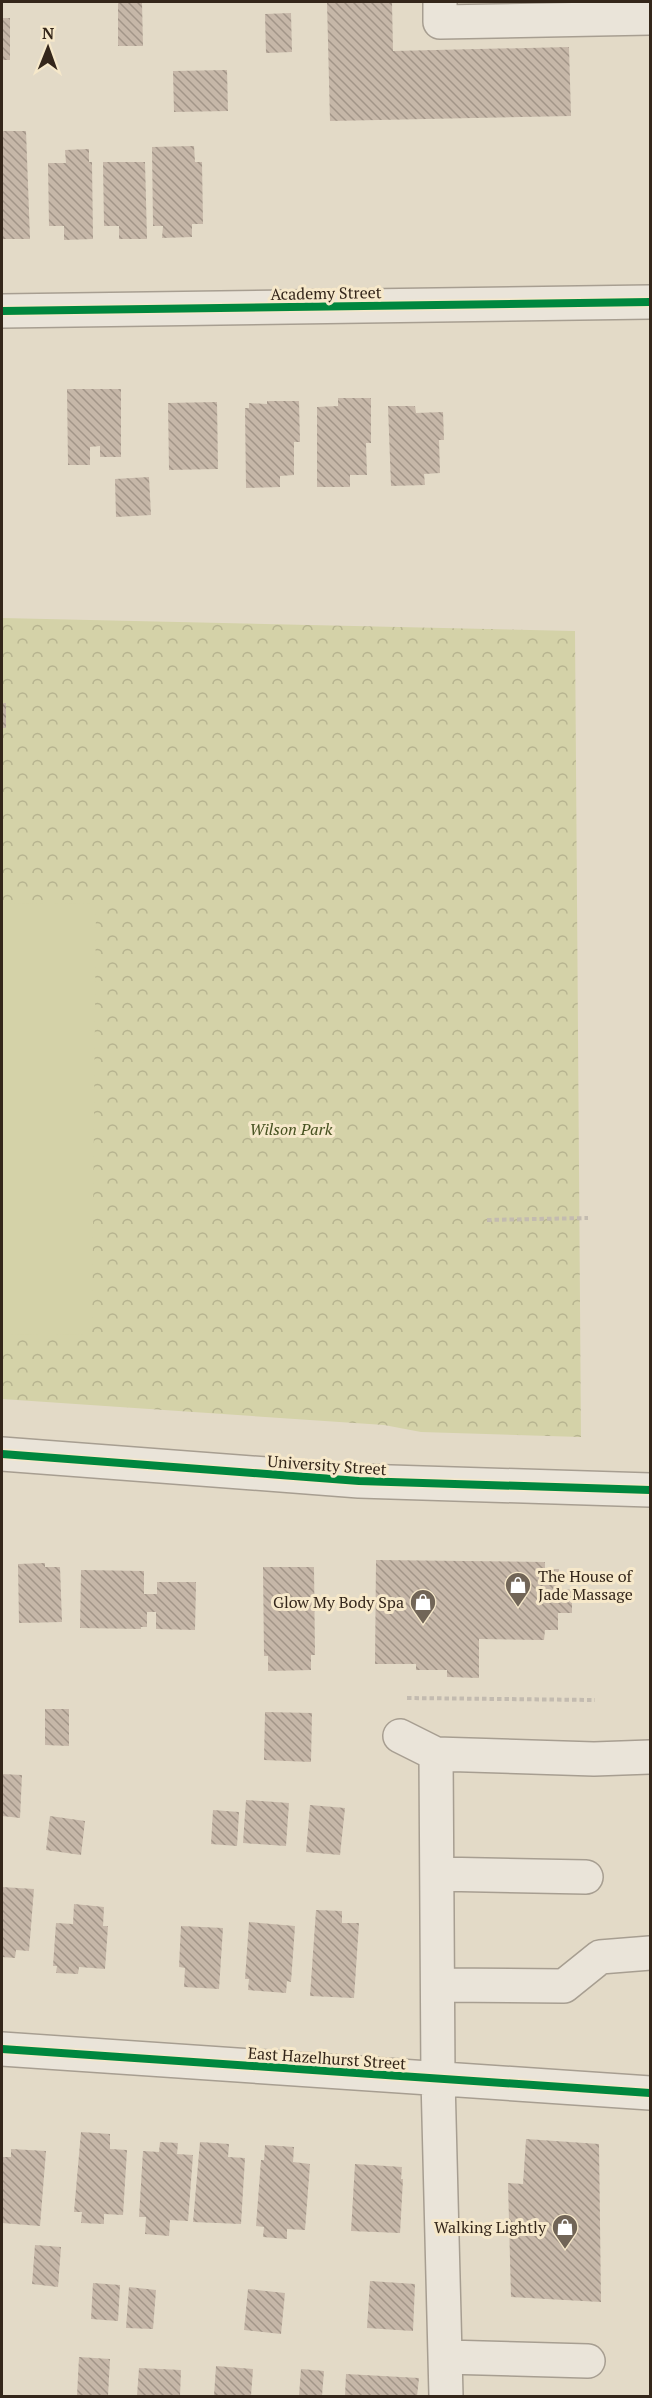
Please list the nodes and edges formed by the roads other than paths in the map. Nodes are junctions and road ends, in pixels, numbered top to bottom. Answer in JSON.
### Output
{"nodes":[{"id":1,"x":440,"y":2,"type":"edge"},
{"id":2,"x":651,"y":18,"type":"edge"},
{"id":3,"x":651,"y":302,"type":"edge"},
{"id":4,"x":2,"y":311,"type":"edge"},
{"id":5,"x":2,"y":1454,"type":"edge"},
{"id":6,"x":651,"y":1490,"type":"edge"},
{"id":7,"x":400,"y":1736,"type":"road end"},
{"id":8,"x":436,"y":1754,"type":"junction"},
{"id":9,"x":651,"y":1757,"type":"edge"},
{"id":10,"x":437,"y":1874,"type":"junction"},
{"id":11,"x":586,"y":1877,"type":"dead end"},
{"id":12,"x":651,"y":1953,"type":"edge"},
{"id":13,"x":438,"y":1985,"type":"junction"},
{"id":14,"x":2,"y":2049,"type":"edge"},
{"id":15,"x":438,"y":2079,"type":"junction"},
{"id":16,"x":651,"y":2093,"type":"edge"},
{"id":17,"x":446,"y":2357,"type":"junction"},
{"id":18,"x":588,"y":2361,"type":"dead end"},
{"id":19,"x":446,"y":2397,"type":"edge"}],
"edges":[{"from":1,"to":2,"type":"street"},
{"from":3,"to":4,"type":"street","name":"Academy Street"},
{"from":5,"to":6,"type":"street","name":"University Street"},
{"from":7,"to":8,"type":"street"},
{"from":8,"to":9,"type":"street"},
{"from":8,"to":10,"type":"street"},
{"from":10,"to":11,"type":"street"},
{"from":10,"to":13,"type":"street"},
{"from":12,"to":13,"type":"street"},
{"from":13,"to":15,"type":"street"},
{"from":14,"to":15,"type":"street","name":"East Hazelhurst Street"},
{"from":15,"to":16,"type":"street","name":"East Hazelhurst Street"},
{"from":15,"to":17,"type":"street"},
{"from":17,"to":18,"type":"street"},
{"from":17,"to":19,"type":"street"}]}
